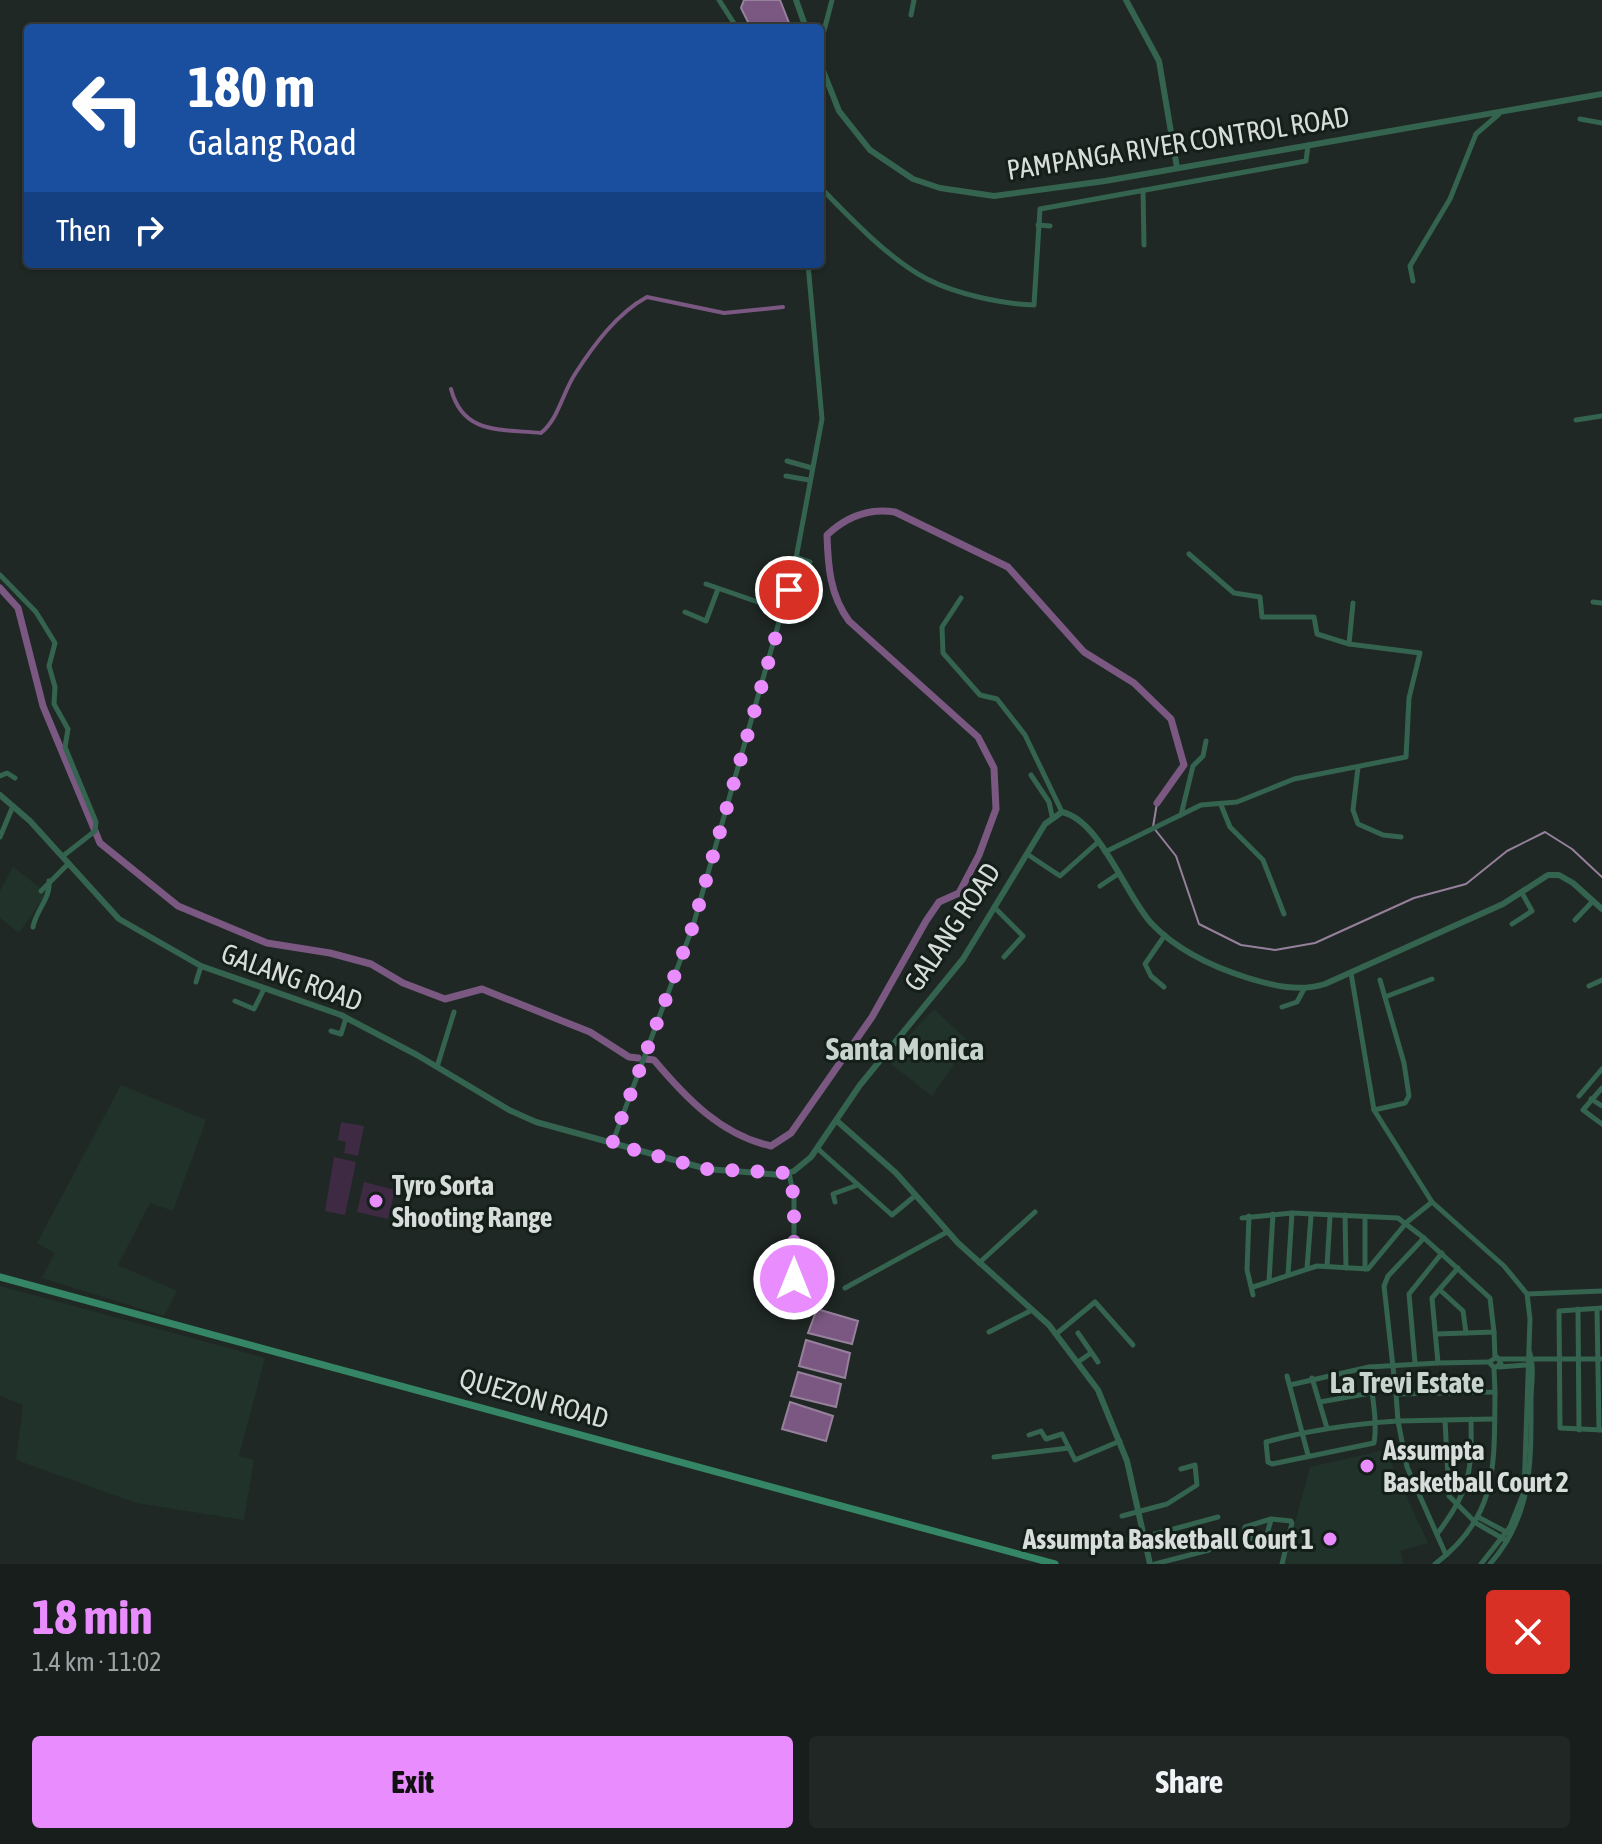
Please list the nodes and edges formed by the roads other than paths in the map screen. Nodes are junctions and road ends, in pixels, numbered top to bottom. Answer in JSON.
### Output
{"nodes":[{"id":1,"x":719,"y":0,"type":"edge"},
{"id":2,"x":796,"y":0,"type":"edge"},
{"id":3,"x":832,"y":0,"type":"edge"},
{"id":4,"x":914,"y":0,"type":"edge"},
{"id":5,"x":1126,"y":0,"type":"edge"},
{"id":6,"x":911,"y":15,"type":"dead end"},
{"id":7,"x":734,"y":24,"type":"edge"},
{"id":8,"x":805,"y":24,"type":"edge"},
{"id":9,"x":824,"y":31,"type":"edge"},
{"id":10,"x":824,"y":73,"type":"edge"},
{"id":11,"x":1602,"y":94,"type":"edge"},
{"id":12,"x":1500,"y":113,"type":"junction"},
{"id":13,"x":1580,"y":119,"type":"dead end"},
{"id":14,"x":1602,"y":123,"type":"edge"},
{"id":15,"x":1308,"y":145,"type":"junction"},
{"id":16,"x":1177,"y":168,"type":"junction"},
{"id":17,"x":1143,"y":190,"type":"junction"},
{"id":18,"x":824,"y":191,"type":"edge"},
{"id":19,"x":1038,"y":225,"type":"junction"},
{"id":20,"x":1050,"y":226,"type":"dead end"},
{"id":21,"x":1144,"y":245,"type":"dead end"},
{"id":22,"x":808,"y":268,"type":"edge"},
{"id":23,"x":1413,"y":281,"type":"dead end"},
{"id":24,"x":1602,"y":416,"type":"edge"},
{"id":25,"x":1576,"y":420,"type":"dead end"},
{"id":26,"x":787,"y":461,"type":"dead end"},
{"id":27,"x":812,"y":468,"type":"junction"},
{"id":28,"x":786,"y":476,"type":"dead end"},
{"id":29,"x":809,"y":480,"type":"junction"},
{"id":30,"x":1189,"y":554,"type":"dead end"},
{"id":31,"x":796,"y":557,"type":"junction"},
{"id":32,"x":810,"y":562,"type":"dead end"},
{"id":33,"x":0,"y":575,"type":"edge"},
{"id":34,"x":706,"y":584,"type":"dead end"},
{"id":35,"x":718,"y":589,"type":"junction"},
{"id":36,"x":961,"y":598,"type":"dead end"},
{"id":37,"x":1593,"y":602,"type":"dead end"},
{"id":38,"x":1353,"y":603,"type":"dead end"},
{"id":39,"x":1602,"y":603,"type":"edge"},
{"id":40,"x":784,"y":611,"type":"junction"},
{"id":41,"x":685,"y":612,"type":"dead end"},
{"id":42,"x":1349,"y":644,"type":"junction"},
{"id":43,"x":1206,"y":741,"type":"dead end"},
{"id":44,"x":1358,"y":767,"type":"junction"},
{"id":45,"x":1031,"y":775,"type":"dead end"},
{"id":46,"x":0,"y":776,"type":"edge"},
{"id":47,"x":15,"y":778,"type":"dead end"},
{"id":48,"x":0,"y":795,"type":"edge"},
{"id":49,"x":1221,"y":805,"type":"junction"},
{"id":50,"x":13,"y":806,"type":"junction"},
{"id":51,"x":1062,"y":812,"type":"junction"},
{"id":52,"x":1052,"y":816,"type":"junction"},
{"id":53,"x":1181,"y":816,"type":"junction"},
{"id":54,"x":0,"y":837,"type":"edge"},
{"id":55,"x":1401,"y":837,"type":"dead end"},
{"id":56,"x":1097,"y":843,"type":"junction"},
{"id":57,"x":1105,"y":852,"type":"junction"},
{"id":58,"x":1027,"y":854,"type":"junction"},
{"id":59,"x":63,"y":856,"type":"junction"},
{"id":60,"x":69,"y":863,"type":"junction"},
{"id":61,"x":1118,"y":874,"type":"junction"},
{"id":62,"x":49,"y":881,"type":"junction"},
{"id":63,"x":1100,"y":886,"type":"dead end"},
{"id":64,"x":41,"y":891,"type":"dead end"},
{"id":65,"x":1522,"y":893,"type":"junction"},
{"id":66,"x":1593,"y":901,"type":"junction"},
{"id":67,"x":993,"y":906,"type":"junction"},
{"id":68,"x":1602,"y":909,"type":"edge"},
{"id":69,"x":1284,"y":914,"type":"dead end"},
{"id":70,"x":1575,"y":920,"type":"dead end"},
{"id":71,"x":1512,"y":924,"type":"dead end"},
{"id":72,"x":33,"y":927,"type":"dead end"},
{"id":73,"x":1165,"y":935,"type":"junction"},
{"id":74,"x":1004,"y":957,"type":"dead end"},
{"id":75,"x":201,"y":966,"type":"junction"},
{"id":76,"x":1351,"y":973,"type":"junction"},
{"id":77,"x":1432,"y":979,"type":"dead end"},
{"id":78,"x":1380,"y":980,"type":"dead end"},
{"id":79,"x":1602,"y":980,"type":"edge"},
{"id":80,"x":196,"y":982,"type":"dead end"},
{"id":81,"x":1589,"y":986,"type":"dead end"},
{"id":82,"x":1164,"y":987,"type":"dead end"},
{"id":83,"x":1304,"y":989,"type":"junction"},
{"id":84,"x":263,"y":991,"type":"junction"},
{"id":85,"x":1385,"y":997,"type":"junction"},
{"id":86,"x":235,"y":1001,"type":"dead end"},
{"id":87,"x":1282,"y":1007,"type":"dead end"},
{"id":88,"x":454,"y":1012,"type":"dead end"},
{"id":89,"x":346,"y":1018,"type":"junction"},
{"id":90,"x":331,"y":1031,"type":"dead end"},
{"id":91,"x":437,"y":1067,"type":"junction"},
{"id":92,"x":1602,"y":1069,"type":"edge"},
{"id":93,"x":1602,"y":1088,"type":"edge"},
{"id":94,"x":1579,"y":1096,"type":"dead end"},
{"id":95,"x":1591,"y":1099,"type":"junction"},
{"id":96,"x":1602,"y":1106,"type":"edge"},
{"id":97,"x":1374,"y":1110,"type":"junction"},
{"id":98,"x":837,"y":1121,"type":"junction"},
{"id":99,"x":1602,"y":1124,"type":"edge"},
{"id":100,"x":612,"y":1144,"type":"junction"},
{"id":101,"x":818,"y":1149,"type":"junction"},
{"id":102,"x":789,"y":1173,"type":"junction"},
{"id":103,"x":856,"y":1186,"type":"junction"},
{"id":104,"x":916,"y":1194,"type":"junction"},
{"id":105,"x":835,"y":1202,"type":"dead end"},
{"id":106,"x":1432,"y":1202,"type":"junction"},
{"id":107,"x":1035,"y":1212,"type":"dead end"},
{"id":108,"x":1292,"y":1213,"type":"junction"},
{"id":109,"x":1273,"y":1214,"type":"junction"},
{"id":110,"x":1345,"y":1215,"type":"junction"},
{"id":111,"x":1311,"y":1216,"type":"junction"},
{"id":112,"x":1330,"y":1216,"type":"junction"},
{"id":113,"x":1365,"y":1217,"type":"junction"},
{"id":114,"x":1407,"y":1222,"type":"junction"},
{"id":115,"x":947,"y":1232,"type":"junction"},
{"id":116,"x":1424,"y":1238,"type":"junction"},
{"id":117,"x":1442,"y":1253,"type":"junction"},
{"id":118,"x":979,"y":1263,"type":"junction"},
{"id":119,"x":1327,"y":1266,"type":"junction"},
{"id":120,"x":1307,"y":1268,"type":"junction"},
{"id":121,"x":1346,"y":1268,"type":"junction"},
{"id":122,"x":1458,"y":1268,"type":"junction"},
{"id":123,"x":1366,"y":1269,"type":"junction"},
{"id":124,"x":1288,"y":1275,"type":"junction"},
{"id":125,"x":0,"y":1277,"type":"edge"},
{"id":126,"x":1369,"y":1278,"type":"dead end"},
{"id":127,"x":794,"y":1279,"type":"dead end"},
{"id":128,"x":1269,"y":1281,"type":"junction"},
{"id":129,"x":1253,"y":1287,"type":"junction"},
{"id":130,"x":845,"y":1288,"type":"dead end"},
{"id":131,"x":1440,"y":1290,"type":"junction"},
{"id":132,"x":1602,"y":1291,"type":"edge"},
{"id":133,"x":1527,"y":1294,"type":"junction"},
{"id":134,"x":1253,"y":1295,"type":"dead end"},
{"id":135,"x":1600,"y":1308,"type":"edge"},
{"id":136,"x":1033,"y":1309,"type":"junction"},
{"id":137,"x":1578,"y":1309,"type":"junction"},
{"id":138,"x":989,"y":1332,"type":"dead end"},
{"id":139,"x":1494,"y":1332,"type":"junction"},
{"id":140,"x":1078,"y":1333,"type":"dead end"},
{"id":141,"x":1466,"y":1333,"type":"junction"},
{"id":142,"x":1056,"y":1334,"type":"junction"},
{"id":143,"x":1436,"y":1334,"type":"junction"},
{"id":144,"x":1133,"y":1345,"type":"dead end"},
{"id":145,"x":1091,"y":1353,"type":"junction"},
{"id":146,"x":1497,"y":1358,"type":"junction"},
{"id":147,"x":1600,"y":1359,"type":"edge"},
{"id":148,"x":1579,"y":1360,"type":"junction"},
{"id":149,"x":1529,"y":1361,"type":"junction"},
{"id":150,"x":1559,"y":1361,"type":"junction"},
{"id":151,"x":1078,"y":1362,"type":"junction"},
{"id":152,"x":1098,"y":1362,"type":"dead end"},
{"id":153,"x":1489,"y":1362,"type":"junction"},
{"id":154,"x":1415,"y":1363,"type":"junction"},
{"id":155,"x":1438,"y":1363,"type":"junction"},
{"id":156,"x":1393,"y":1364,"type":"junction"},
{"id":157,"x":1369,"y":1367,"type":"junction"},
{"id":158,"x":1497,"y":1367,"type":"junction"},
{"id":159,"x":1287,"y":1376,"type":"dead end"},
{"id":160,"x":1312,"y":1378,"type":"junction"},
{"id":161,"x":1290,"y":1385,"type":"junction"},
{"id":162,"x":1495,"y":1392,"type":"junction"},
{"id":163,"x":1371,"y":1393,"type":"junction"},
{"id":164,"x":1396,"y":1394,"type":"junction"},
{"id":165,"x":1600,"y":1394,"type":"edge"},
{"id":166,"x":1320,"y":1402,"type":"junction"},
{"id":167,"x":1471,"y":1419,"type":"junction"},
{"id":168,"x":1494,"y":1419,"type":"junction"},
{"id":169,"x":1445,"y":1420,"type":"junction"},
{"id":170,"x":1398,"y":1421,"type":"junction"},
{"id":171,"x":1373,"y":1422,"type":"junction"},
{"id":172,"x":1327,"y":1428,"type":"junction"},
{"id":173,"x":1579,"y":1430,"type":"junction"},
{"id":174,"x":1600,"y":1430,"type":"edge"},
{"id":175,"x":1302,"y":1432,"type":"junction"},
{"id":176,"x":1029,"y":1435,"type":"dead end"},
{"id":177,"x":1120,"y":1441,"type":"junction"},
{"id":178,"x":1069,"y":1448,"type":"junction"},
{"id":179,"x":1308,"y":1455,"type":"junction"},
{"id":180,"x":994,"y":1457,"type":"dead end"},
{"id":181,"x":1181,"y":1469,"type":"dead end"},
{"id":182,"x":1446,"y":1481,"type":"junction"},
{"id":183,"x":1416,"y":1486,"type":"junction"},
{"id":184,"x":1459,"y":1506,"type":"junction"},
{"id":185,"x":1139,"y":1512,"type":"junction"},
{"id":186,"x":1122,"y":1516,"type":"dead end"},
{"id":187,"x":1218,"y":1517,"type":"dead end"},
{"id":188,"x":1271,"y":1519,"type":"junction"},
{"id":189,"x":1476,"y":1519,"type":"junction"},
{"id":190,"x":1437,"y":1534,"type":"junction"},
{"id":191,"x":1508,"y":1534,"type":"junction"},
{"id":192,"x":1144,"y":1535,"type":"junction"},
{"id":193,"x":1504,"y":1540,"type":"junction"},
{"id":194,"x":1265,"y":1541,"type":"junction"},
{"id":195,"x":1104,"y":1547,"type":"dead end"},
{"id":196,"x":1286,"y":1548,"type":"junction"},
{"id":197,"x":1209,"y":1550,"type":"dead end"},
{"id":198,"x":1446,"y":1555,"type":"junction"},
{"id":199,"x":1055,"y":1564,"type":"edge"},
{"id":200,"x":1152,"y":1564,"type":"edge"},
{"id":201,"x":1282,"y":1564,"type":"edge"},
{"id":202,"x":1435,"y":1564,"type":"edge"},
{"id":203,"x":1481,"y":1564,"type":"edge"},
{"id":204,"x":1490,"y":1564,"type":"edge"}],
"edges":[{"from":1,"to":7,"type":"street"},
{"from":2,"to":8,"type":"street"},
{"from":3,"to":9,"type":"street"},
{"from":4,"to":6,"type":"street"},
{"from":5,"to":16,"type":"street"},
{"from":10,"to":16,"type":"street","name":"PAMPANGA RIVER CONTROL ROAD"},
{"from":11,"to":12,"type":"street","name":"PAMPANGA RIVER CONTROL ROAD"},
{"from":12,"to":15,"type":"street","name":"PAMPANGA RIVER CONTROL ROAD"},
{"from":12,"to":23,"type":"street"},
{"from":13,"to":14,"type":"street"},
{"from":15,"to":16,"type":"street","name":"PAMPANGA RIVER CONTROL ROAD"},
{"from":15,"to":17,"type":"street"},
{"from":17,"to":19,"type":"street"},
{"from":17,"to":21,"type":"street"},
{"from":18,"to":19,"type":"street"},
{"from":19,"to":20,"type":"street"},
{"from":22,"to":27,"type":"street"},
{"from":24,"to":25,"type":"street"},
{"from":26,"to":27,"type":"street"},
{"from":27,"to":29,"type":"street"},
{"from":28,"to":29,"type":"street"},
{"from":29,"to":31,"type":"street"},
{"from":30,"to":42,"type":"street"},
{"from":31,"to":32,"type":"street"},
{"from":31,"to":40,"type":"street"},
{"from":33,"to":59,"type":"street"},
{"from":34,"to":35,"type":"street"},
{"from":35,"to":40,"type":"street"},
{"from":35,"to":41,"type":"street"},
{"from":36,"to":51,"type":"street"},
{"from":37,"to":39,"type":"street"},
{"from":38,"to":42,"type":"street"},
{"from":40,"to":100,"type":"street"},
{"from":42,"to":44,"type":"street"},
{"from":43,"to":53,"type":"street"},
{"from":44,"to":49,"type":"street"},
{"from":44,"to":55,"type":"street"},
{"from":45,"to":52,"type":"street"},
{"from":46,"to":47,"type":"street"},
{"from":48,"to":50,"type":"street","name":"GALANG ROAD"},
{"from":49,"to":53,"type":"street"},
{"from":49,"to":69,"type":"street"},
{"from":50,"to":54,"type":"street"},
{"from":50,"to":59,"type":"street","name":"GALANG ROAD"},
{"from":51,"to":52,"type":"street"},
{"from":51,"to":56,"type":"street"},
{"from":52,"to":58,"type":"street","name":"GALANG ROAD"},
{"from":53,"to":57,"type":"street"},
{"from":56,"to":57,"type":"street"},
{"from":56,"to":58,"type":"street"},
{"from":57,"to":61,"type":"street"},
{"from":58,"to":67,"type":"street","name":"GALANG ROAD"},
{"from":59,"to":60,"type":"street","name":"GALANG ROAD"},
{"from":60,"to":62,"type":"street"},
{"from":60,"to":75,"type":"street","name":"GALANG ROAD"},
{"from":61,"to":63,"type":"street"},
{"from":61,"to":73,"type":"street"},
{"from":62,"to":64,"type":"street"},
{"from":62,"to":72,"type":"street"},
{"from":65,"to":66,"type":"street"},
{"from":65,"to":71,"type":"street"},
{"from":65,"to":76,"type":"street"},
{"from":66,"to":68,"type":"street"},
{"from":66,"to":70,"type":"street"},
{"from":67,"to":74,"type":"street"},
{"from":67,"to":98,"type":"street","name":"GALANG ROAD"},
{"from":73,"to":82,"type":"street"},
{"from":73,"to":83,"type":"street"},
{"from":75,"to":80,"type":"street"},
{"from":75,"to":84,"type":"street","name":"GALANG ROAD"},
{"from":76,"to":83,"type":"street"},
{"from":76,"to":97,"type":"street"},
{"from":77,"to":85,"type":"street"},
{"from":78,"to":85,"type":"street"},
{"from":79,"to":81,"type":"street"},
{"from":83,"to":87,"type":"street"},
{"from":84,"to":86,"type":"street"},
{"from":84,"to":89,"type":"street","name":"GALANG ROAD"},
{"from":85,"to":97,"type":"street"},
{"from":88,"to":91,"type":"street"},
{"from":89,"to":90,"type":"street"},
{"from":89,"to":91,"type":"street","name":"GALANG ROAD"},
{"from":91,"to":100,"type":"street","name":"GALANG ROAD"},
{"from":92,"to":94,"type":"street"},
{"from":93,"to":95,"type":"street"},
{"from":95,"to":96,"type":"street"},
{"from":95,"to":99,"type":"street"},
{"from":97,"to":106,"type":"street"},
{"from":98,"to":101,"type":"street","name":"GALANG ROAD"},
{"from":98,"to":104,"type":"street"},
{"from":100,"to":102,"type":"street","name":"GALANG ROAD"},
{"from":101,"to":102,"type":"street","name":"GALANG ROAD"},
{"from":101,"to":103,"type":"street"},
{"from":102,"to":127,"type":"street"},
{"from":103,"to":104,"type":"street"},
{"from":103,"to":105,"type":"street"},
{"from":104,"to":115,"type":"street"},
{"from":106,"to":114,"type":"street"},
{"from":106,"to":133,"type":"street"},
{"from":107,"to":118,"type":"street"},
{"from":108,"to":109,"type":"street"},
{"from":108,"to":111,"type":"street"},
{"from":108,"to":124,"type":"street"},
{"from":109,"to":128,"type":"street"},
{"from":109,"to":129,"type":"street"},
{"from":110,"to":112,"type":"street"},
{"from":110,"to":113,"type":"street"},
{"from":110,"to":121,"type":"street"},
{"from":111,"to":112,"type":"street"},
{"from":111,"to":120,"type":"street"},
{"from":112,"to":119,"type":"street"},
{"from":113,"to":114,"type":"street"},
{"from":113,"to":123,"type":"street"},
{"from":114,"to":116,"type":"street"},
{"from":114,"to":123,"type":"street"},
{"from":115,"to":118,"type":"street"},
{"from":115,"to":130,"type":"street"},
{"from":116,"to":117,"type":"street"},
{"from":116,"to":156,"type":"street"},
{"from":117,"to":122,"type":"street"},
{"from":117,"to":154,"type":"street"},
{"from":118,"to":136,"type":"street"},
{"from":119,"to":120,"type":"street"},
{"from":119,"to":121,"type":"street"},
{"from":120,"to":124,"type":"street"},
{"from":121,"to":123,"type":"street"},
{"from":122,"to":131,"type":"street"},
{"from":122,"to":139,"type":"street"},
{"from":123,"to":126,"type":"street"},
{"from":124,"to":128,"type":"street"},
{"from":125,"to":199,"type":"main road","name":"QUEZON ROAD"},
{"from":128,"to":129,"type":"street"},
{"from":129,"to":134,"type":"street"},
{"from":131,"to":141,"type":"street"},
{"from":131,"to":143,"type":"street"},
{"from":132,"to":133,"type":"street"},
{"from":133,"to":149,"type":"street"},
{"from":135,"to":137,"type":"street"},
{"from":135,"to":147,"type":"street"},
{"from":136,"to":138,"type":"street"},
{"from":136,"to":142,"type":"street"},
{"from":137,"to":148,"type":"street"},
{"from":137,"to":150,"type":"street"},
{"from":139,"to":141,"type":"street"},
{"from":139,"to":146,"type":"street"},
{"from":140,"to":145,"type":"street"},
{"from":141,"to":143,"type":"street"},
{"from":142,"to":144,"type":"street"},
{"from":142,"to":151,"type":"street"},
{"from":143,"to":155,"type":"street"},
{"from":145,"to":151,"type":"street"},
{"from":145,"to":152,"type":"street"},
{"from":146,"to":149,"type":"street"},
{"from":146,"to":153,"type":"street"},
{"from":146,"to":158,"type":"street"},
{"from":147,"to":148,"type":"street"},
{"from":147,"to":165,"type":"street"},
{"from":148,"to":150,"type":"street"},
{"from":148,"to":173,"type":"street"},
{"from":149,"to":150,"type":"street"},
{"from":149,"to":158,"type":"street"},
{"from":149,"to":191,"type":"street"},
{"from":150,"to":173,"type":"street"},
{"from":151,"to":177,"type":"street"},
{"from":153,"to":155,"type":"street"},
{"from":153,"to":158,"type":"street"},
{"from":154,"to":155,"type":"street"},
{"from":154,"to":156,"type":"street"},
{"from":156,"to":157,"type":"street"},
{"from":156,"to":164,"type":"street"},
{"from":157,"to":160,"type":"street"},
{"from":157,"to":163,"type":"street"},
{"from":158,"to":162,"type":"street"},
{"from":159,"to":161,"type":"street"},
{"from":160,"to":161,"type":"street"},
{"from":160,"to":166,"type":"street"},
{"from":161,"to":175,"type":"street"},
{"from":162,"to":164,"type":"street"},
{"from":162,"to":168,"type":"street"},
{"from":163,"to":166,"type":"street"},
{"from":163,"to":171,"type":"street"},
{"from":164,"to":170,"type":"street"},
{"from":165,"to":174,"type":"street"},
{"from":166,"to":172,"type":"street"},
{"from":167,"to":168,"type":"street"},
{"from":167,"to":169,"type":"street"},
{"from":167,"to":184,"type":"street"},
{"from":168,"to":189,"type":"street"},
{"from":169,"to":170,"type":"street"},
{"from":169,"to":182,"type":"street"},
{"from":170,"to":171,"type":"street"},
{"from":170,"to":183,"type":"street"},
{"from":171,"to":172,"type":"street"},
{"from":171,"to":179,"type":"street"},
{"from":172,"to":175,"type":"street"},
{"from":173,"to":174,"type":"street"},
{"from":175,"to":179,"type":"street"},
{"from":175,"to":179,"type":"street"},
{"from":176,"to":178,"type":"street"},
{"from":177,"to":178,"type":"street"},
{"from":177,"to":185,"type":"street"},
{"from":178,"to":180,"type":"street"},
{"from":181,"to":185,"type":"street"},
{"from":182,"to":183,"type":"street"},
{"from":182,"to":184,"type":"street"},
{"from":183,"to":190,"type":"street"},
{"from":184,"to":189,"type":"street"},
{"from":184,"to":190,"type":"street"},
{"from":185,"to":186,"type":"street"},
{"from":185,"to":192,"type":"street"},
{"from":187,"to":192,"type":"street"},
{"from":188,"to":194,"type":"street"},
{"from":188,"to":194,"type":"street"},
{"from":188,"to":196,"type":"street"},
{"from":189,"to":191,"type":"street"},
{"from":189,"to":193,"type":"street"},
{"from":189,"to":198,"type":"street"},
{"from":190,"to":198,"type":"street"},
{"from":191,"to":193,"type":"street"},
{"from":192,"to":195,"type":"street"},
{"from":192,"to":200,"type":"street"},
{"from":193,"to":203,"type":"street"},
{"from":193,"to":204,"type":"street"},
{"from":194,"to":196,"type":"street"},
{"from":196,"to":201,"type":"street"},
{"from":197,"to":200,"type":"street"},
{"from":198,"to":202,"type":"street"}]}
